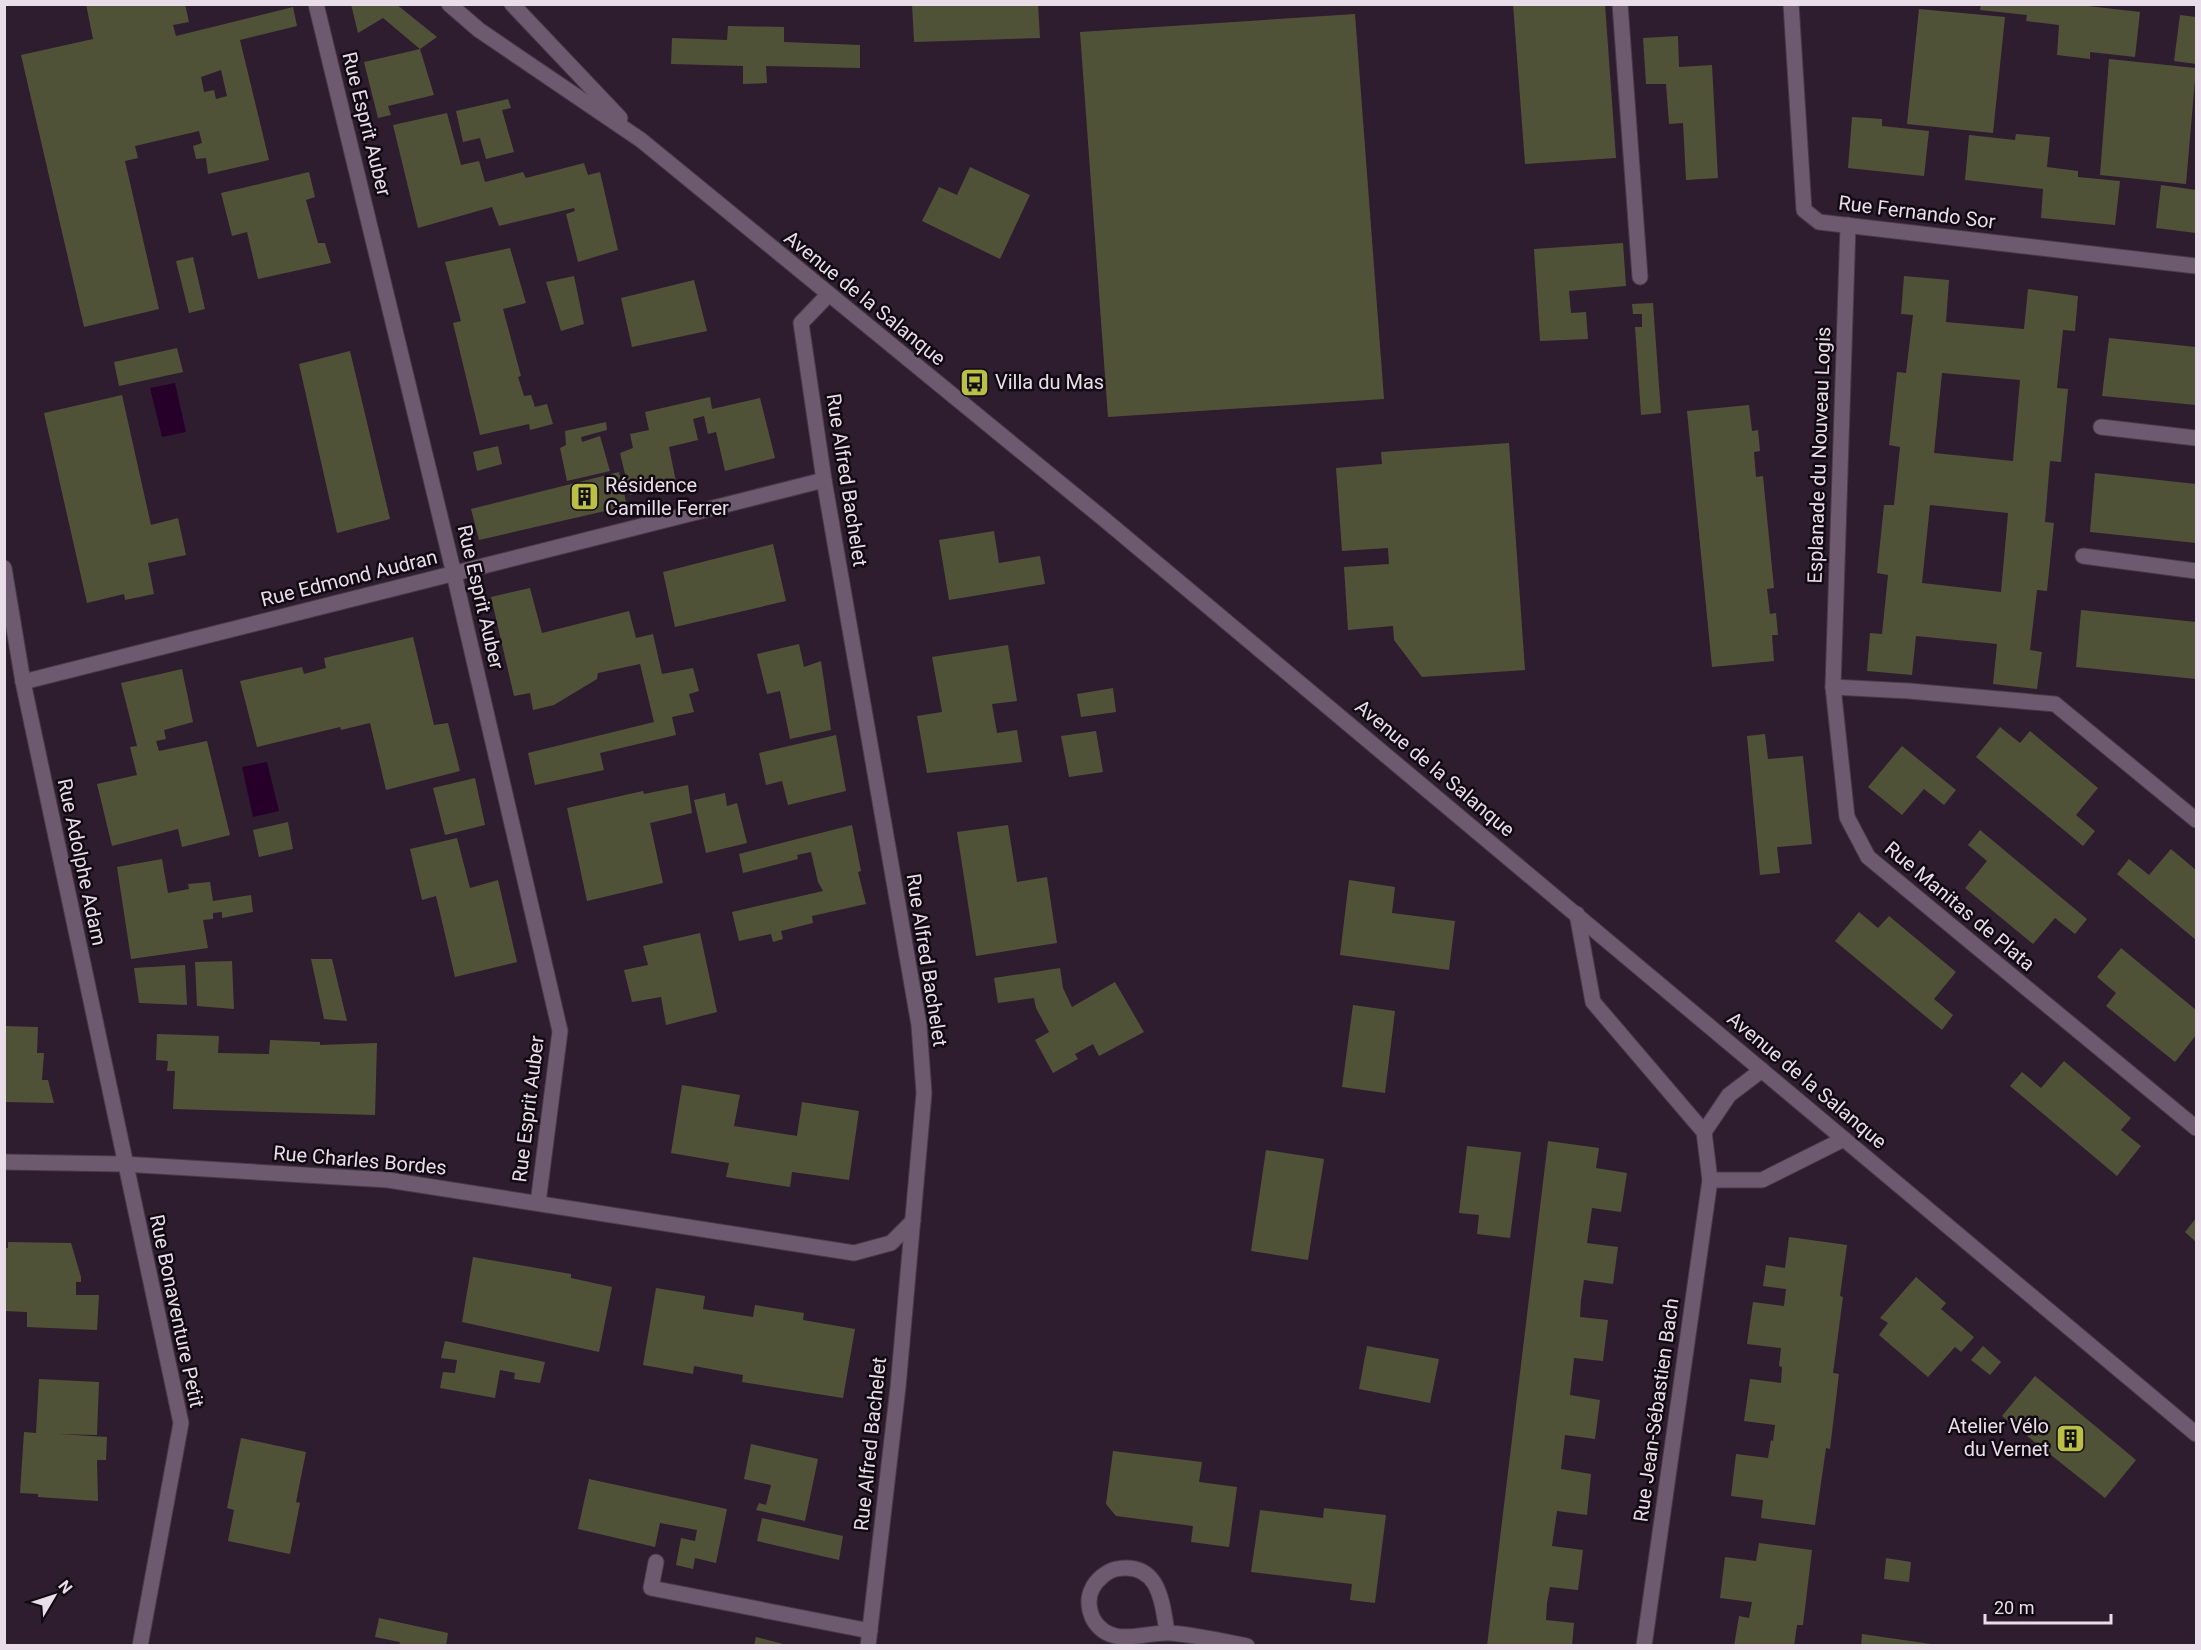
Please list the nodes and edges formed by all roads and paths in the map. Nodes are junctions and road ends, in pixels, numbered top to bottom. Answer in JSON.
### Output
{"nodes":[{"id":1,"x":316,"y":4,"type":"edge"},
{"id":2,"x":449,"y":4,"type":"edge"},
{"id":3,"x":512,"y":4,"type":"edge"},
{"id":4,"x":1620,"y":4,"type":"edge"},
{"id":5,"x":1791,"y":4,"type":"edge"},
{"id":6,"x":641,"y":140,"type":"junction"},
{"id":7,"x":1848,"y":225,"type":"junction"},
{"id":8,"x":2196,"y":266,"type":"edge"},
{"id":9,"x":1640,"y":277,"type":"dead end"},
{"id":10,"x":828,"y":296,"type":"junction"},
{"id":11,"x":2101,"y":427,"type":"dead end"},
{"id":12,"x":2196,"y":438,"type":"edge"},
{"id":13,"x":824,"y":480,"type":"junction"},
{"id":14,"x":2083,"y":556,"type":"dead end"},
{"id":15,"x":4,"y":568,"type":"edge"},
{"id":16,"x":2196,"y":571,"type":"edge"},
{"id":17,"x":454,"y":574,"type":"junction"},
{"id":18,"x":23,"y":682,"type":"junction"},
{"id":19,"x":1833,"y":687,"type":"junction"},
{"id":20,"x":2196,"y":820,"type":"edge"},
{"id":21,"x":1577,"y":914,"type":"junction"},
{"id":22,"x":1762,"y":1070,"type":"junction"},
{"id":23,"x":2196,"y":1128,"type":"edge"},
{"id":24,"x":1704,"y":1132,"type":"junction"},
{"id":25,"x":1844,"y":1139,"type":"junction"},
{"id":26,"x":4,"y":1162,"type":"edge"},
{"id":27,"x":123,"y":1164,"type":"junction"},
{"id":28,"x":1710,"y":1180,"type":"junction"},
{"id":29,"x":538,"y":1203,"type":"junction"},
{"id":30,"x":913,"y":1221,"type":"junction"},
{"id":31,"x":2196,"y":1434,"type":"edge"},
{"id":32,"x":656,"y":1562,"type":"dead end"},
{"id":33,"x":1167,"y":1632,"type":"junction"},
{"id":34,"x":868,"y":1638,"type":"edge"},
{"id":35,"x":140,"y":1646,"type":"edge"},
{"id":36,"x":1247,"y":1646,"type":"edge"},
{"id":37,"x":1644,"y":1646,"type":"edge"}],
"edges":[{"from":1,"to":17,"type":"street","name":"Rue Esprit Auber"},
{"from":2,"to":6,"type":"street","name":"Avenue de la Salanque"},
{"from":3,"to":6,"type":"street","name":"Avenue de la Salanque"},
{"from":4,"to":9,"type":"street"},
{"from":5,"to":7,"type":"street","name":"Rue Fernando Sor"},
{"from":6,"to":10,"type":"street","name":"Avenue de la Salanque"},
{"from":7,"to":8,"type":"street","name":"Rue Fernando Sor"},
{"from":7,"to":19,"type":"street","name":"Esplanade du Nouveau Logis"},
{"from":10,"to":13,"type":"street","name":"Rue Alfred Bachelet"},
{"from":10,"to":21,"type":"street","name":"Avenue de la Salanque"},
{"from":11,"to":12,"type":"street"},
{"from":13,"to":17,"type":"street","name":"Rue Edmond Audran"},
{"from":13,"to":30,"type":"street","name":"Rue Alfred Bachelet"},
{"from":14,"to":16,"type":"street"},
{"from":15,"to":18,"type":"street","name":"Rue Adolphe Adam"},
{"from":17,"to":18,"type":"street","name":"Rue Edmond Audran"},
{"from":17,"to":29,"type":"street","name":"Rue Esprit Auber"},
{"from":18,"to":27,"type":"street","name":"Rue Adolphe Adam"},
{"from":19,"to":20,"type":"street"},
{"from":19,"to":23,"type":"street","name":"Rue Manitas de Plata"},
{"from":21,"to":22,"type":"street","name":"Avenue de la Salanque"},
{"from":21,"to":24,"type":"street"},
{"from":22,"to":24,"type":"street"},
{"from":22,"to":25,"type":"street","name":"Avenue de la Salanque"},
{"from":24,"to":28,"type":"street","name":"Rue Jean-Sébastien Bach"},
{"from":25,"to":28,"type":"street"},
{"from":25,"to":31,"type":"street","name":"Avenue de la Salanque"},
{"from":26,"to":27,"type":"street","name":"Rue Charles Bordes"},
{"from":27,"to":29,"type":"street","name":"Rue Charles Bordes"},
{"from":27,"to":35,"type":"street","name":"Rue Bonaventure Petit"},
{"from":28,"to":37,"type":"street","name":"Rue Jean-Sébastien Bach"},
{"from":29,"to":30,"type":"street","name":"Rue Charles Bordes"},
{"from":30,"to":34,"type":"street","name":"Rue Alfred Bachelet"},
{"from":32,"to":34,"type":"street"},
{"from":33,"to":33,"type":"street"},
{"from":33,"to":36,"type":"street"}]}
